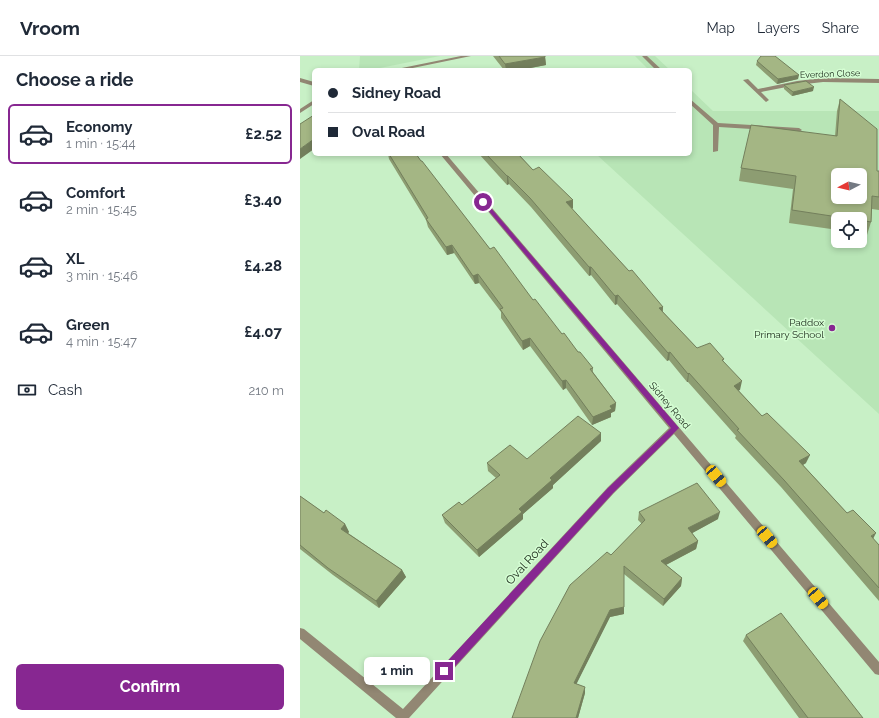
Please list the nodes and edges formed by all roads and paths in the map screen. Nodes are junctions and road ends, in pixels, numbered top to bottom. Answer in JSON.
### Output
{"nodes":[{"id":1,"x":468,"y":56,"type":"edge"},
{"id":2,"x":644,"y":56,"type":"edge"},
{"id":3,"x":405,"y":68,"type":"edge"},
{"id":4,"x":656,"y":68,"type":"edge"},
{"id":5,"x":300,"y":80,"type":"edge"},
{"id":6,"x":746,"y":80,"type":"dead end"},
{"id":7,"x":879,"y":81,"type":"edge"},
{"id":8,"x":312,"y":83,"type":"edge"},
{"id":9,"x":758,"y":91,"type":"junction"},
{"id":10,"x":766,"y":100,"type":"dead end"},
{"id":11,"x":312,"y":103,"type":"edge"},
{"id":12,"x":692,"y":103,"type":"edge"},
{"id":13,"x":300,"y":112,"type":"edge"},
{"id":14,"x":716,"y":125,"type":"junction"},
{"id":15,"x":799,"y":130,"type":"edge"},
{"id":16,"x":715,"y":151,"type":"dead end"},
{"id":17,"x":445,"y":156,"type":"edge"},
{"id":18,"x":675,"y":428,"type":"junction"},
{"id":19,"x":300,"y":633,"type":"edge"},
{"id":20,"x":879,"y":670,"type":"edge"},
{"id":21,"x":402,"y":717,"type":"edge"}],
"edges":[{"from":1,"to":3,"type":"street"},
{"from":2,"to":4,"type":"street"},
{"from":5,"to":8,"type":"street"},
{"from":6,"to":9,"type":"street"},
{"from":7,"to":9,"type":"street","name":"Everdon Close"},
{"from":9,"to":10,"type":"street"},
{"from":11,"to":13,"type":"street"},
{"from":12,"to":14,"type":"street"},
{"from":14,"to":15,"type":"street"},
{"from":14,"to":16,"type":"street"},
{"from":17,"to":18,"type":"street","name":"Sidney Road"},
{"from":18,"to":20,"type":"street","name":"Sidney Road"},
{"from":18,"to":21,"type":"street","name":"Oval Road"},
{"from":19,"to":21,"type":"street"}]}
